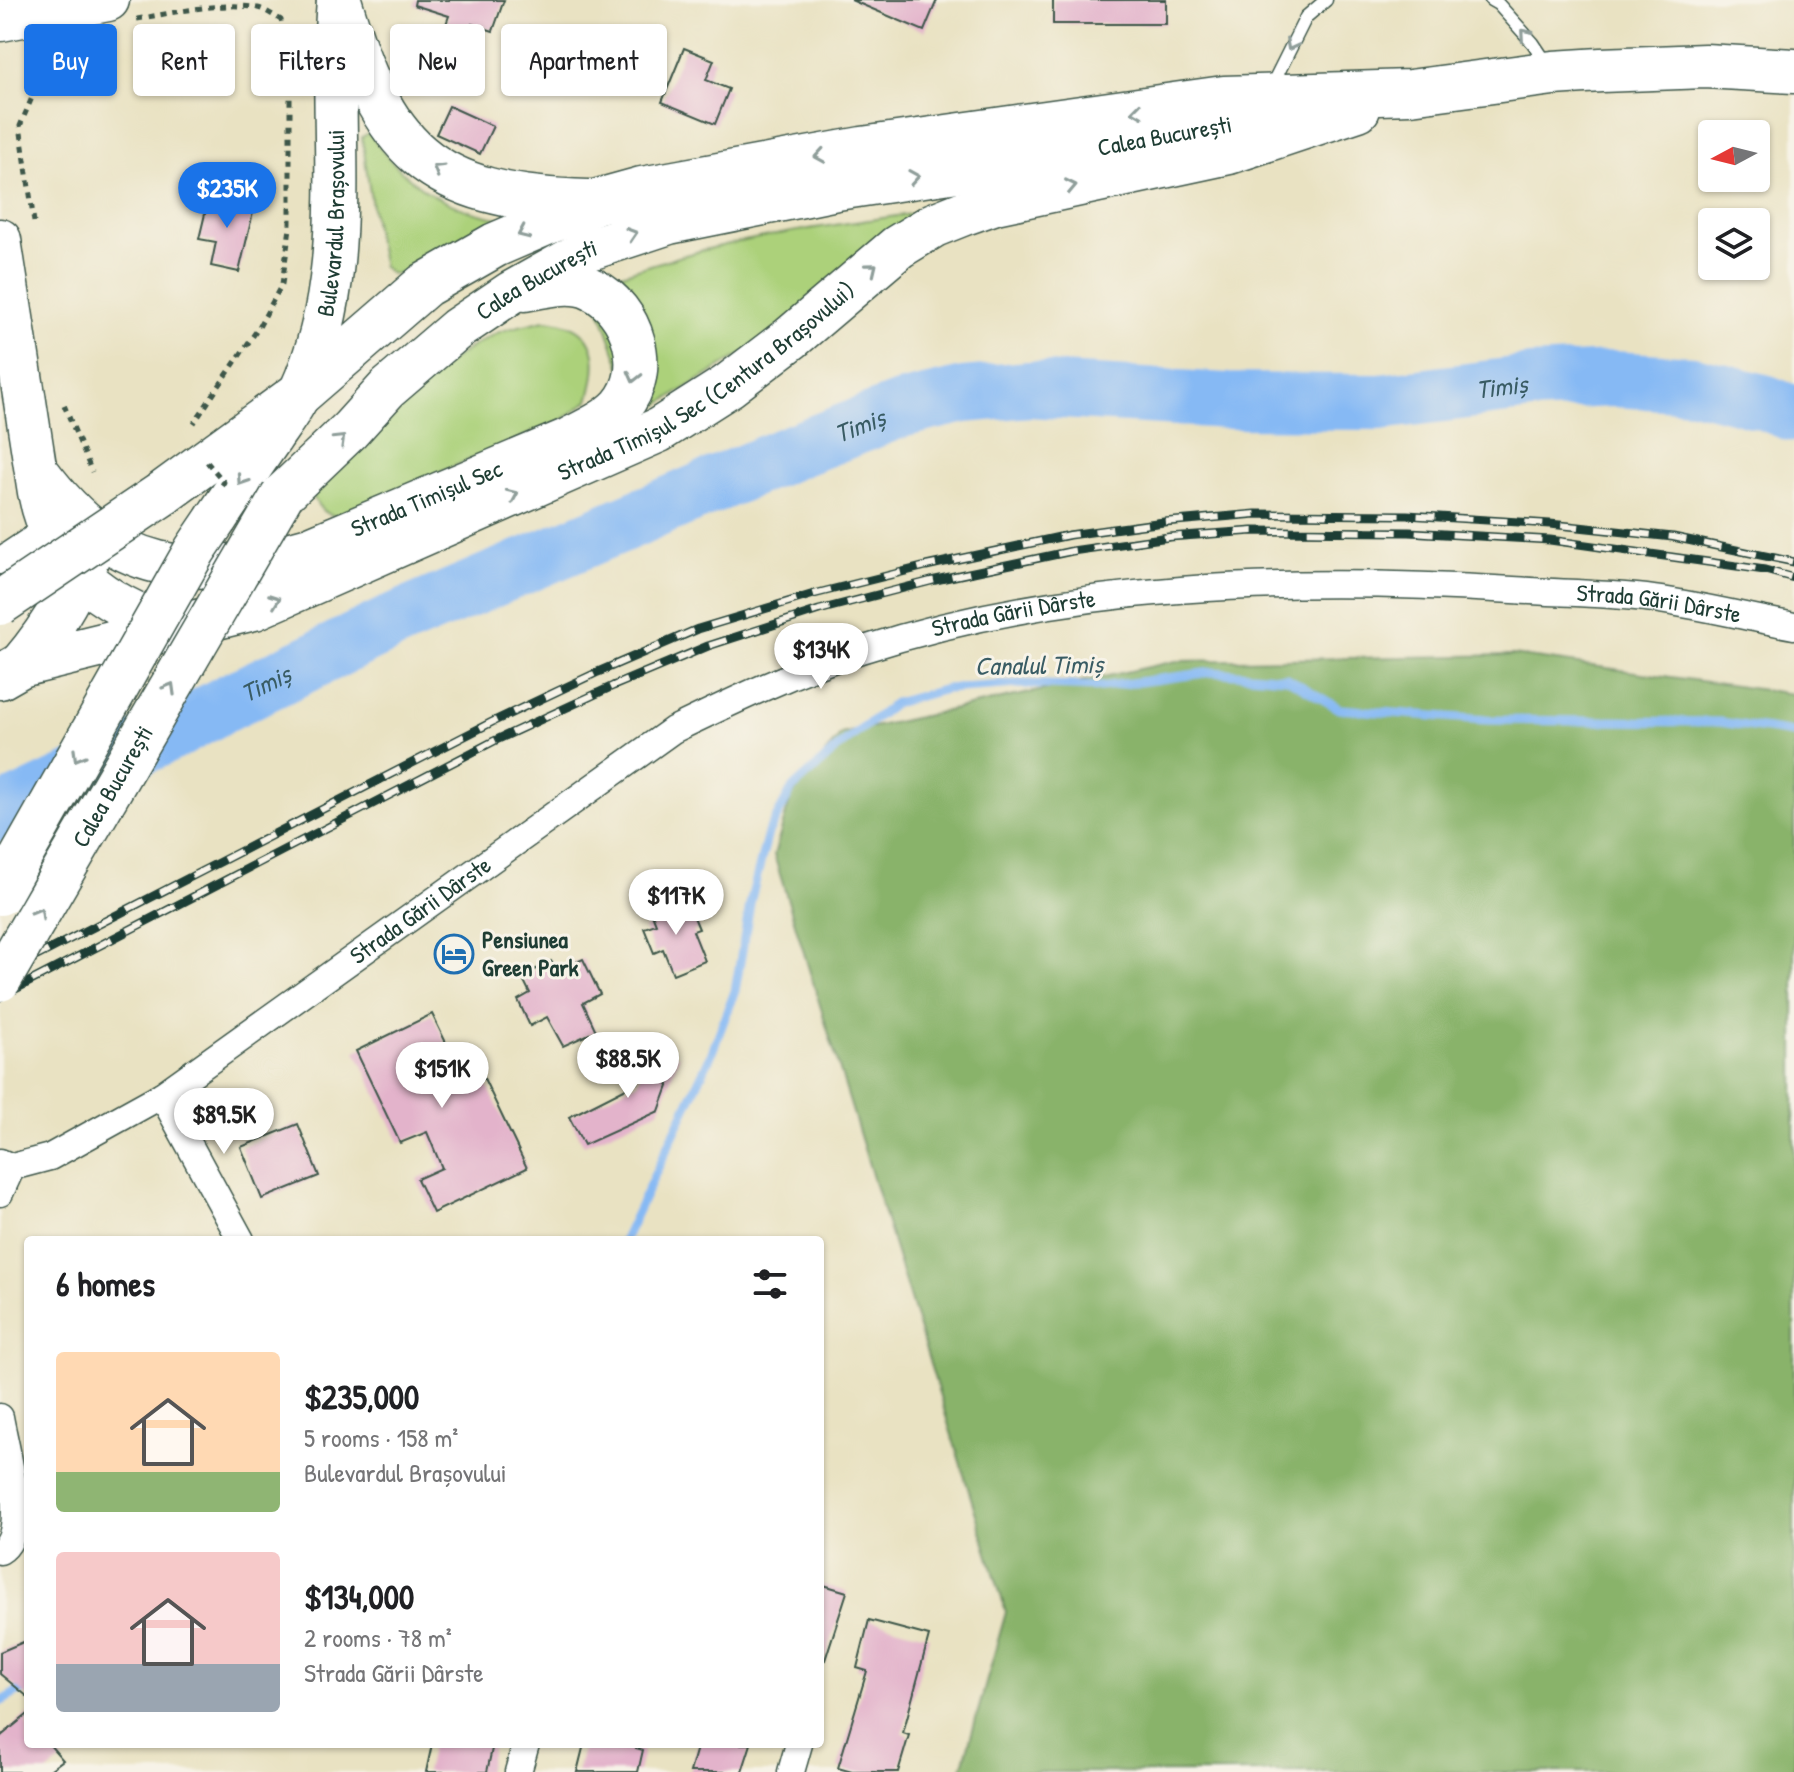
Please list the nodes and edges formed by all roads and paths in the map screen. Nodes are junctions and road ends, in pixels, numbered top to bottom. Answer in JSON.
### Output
{"nodes":[{"id":1,"x":338,"y":0,"type":"edge"},
{"id":2,"x":1326,"y":0,"type":"edge"},
{"id":3,"x":1491,"y":0,"type":"edge"},
{"id":4,"x":120,"y":10,"type":"edge"},
{"id":5,"x":0,"y":20,"type":"edge"},
{"id":6,"x":1792,"y":70,"type":"edge"},
{"id":7,"x":1553,"y":73,"type":"junction"},
{"id":8,"x":1410,"y":92,"type":"junction"},
{"id":9,"x":33,"y":96,"type":"edge"},
{"id":10,"x":1266,"y":98,"type":"junction"},
{"id":11,"x":595,"y":202,"type":"junction"},
{"id":12,"x":9,"y":242,"type":"edge"},
{"id":13,"x":512,"y":292,"type":"junction"},
{"id":14,"x":299,"y":394,"type":"junction"},
{"id":15,"x":63,"y":403,"type":"dead end"},
{"id":16,"x":199,"y":447,"type":"junction"},
{"id":17,"x":92,"y":472,"type":"dead end"},
{"id":18,"x":40,"y":492,"type":"junction"},
{"id":19,"x":97,"y":535,"type":"junction"},
{"id":20,"x":0,"y":561,"type":"edge"},
{"id":21,"x":79,"y":576,"type":"junction"},
{"id":22,"x":0,"y":603,"type":"edge"},
{"id":23,"x":1794,"y":626,"type":"edge"},
{"id":24,"x":173,"y":628,"type":"junction"},
{"id":25,"x":10,"y":671,"type":"edge"},
{"id":26,"x":0,"y":894,"type":"edge"},
{"id":27,"x":0,"y":980,"type":"edge"},
{"id":28,"x":162,"y":1095,"type":"junction"},
{"id":29,"x":6,"y":1164,"type":"edge"},
{"id":30,"x":0,"y":1193,"type":"edge"},
{"id":31,"x":239,"y":1236,"type":"edge"},
{"id":32,"x":0,"y":1417,"type":"edge"},
{"id":33,"x":0,"y":1551,"type":"edge"},
{"id":34,"x":525,"y":1748,"type":"edge"},
{"id":35,"x":798,"y":1748,"type":"edge"},
{"id":36,"x":518,"y":1772,"type":"edge"},
{"id":37,"x":791,"y":1772,"type":"edge"}],
"edges":[{"from":11,"to":1,"type":"highway","one_way":true},
{"from":1,"to":14,"type":"main road","name":"Bulevardul Brașovului"},
{"from":2,"to":10,"type":"lane","one_way":true},
{"from":7,"to":3,"type":"lane","one_way":true},
{"from":4,"to":5,"type":"main road"},
{"from":4,"to":16,"type":"path"},
{"from":6,"to":7,"type":"highway","name":"Calea București"},
{"from":7,"to":8,"type":"highway","name":"Calea București"},
{"from":8,"to":10,"type":"highway","name":"Calea București"},
{"from":13,"to":8,"type":"main road","name":"Calea București","one_way":true},
{"from":24,"to":8,"type":"highway","name":"Strada Timișul Sec (Centura Brașovului)","one_way":true},
{"from":9,"to":12,"type":"path"},
{"from":10,"to":11,"type":"highway","name":"Calea București","one_way":true},
{"from":11,"to":14,"type":"highway","name":"Calea București","one_way":true},
{"from":12,"to":18,"type":"main road"},
{"from":13,"to":19,"type":"main road","name":"Strada Timișul Sec","one_way":true},
{"from":27,"to":13,"type":"main road","name":"Calea București","one_way":true,"bridge":true},
{"from":14,"to":16,"type":"highway"},
{"from":14,"to":26,"type":"main road","name":"Calea București","one_way":true,"bridge":true},
{"from":15,"to":17,"type":"path"},
{"from":16,"to":22,"type":"highway","bridge":true},
{"from":18,"to":19,"type":"main road","name":"Strada Timișul Sec"},
{"from":18,"to":20,"type":"street"},
{"from":18,"to":21,"type":"main road"},
{"from":19,"to":21,"type":"highway"},
{"from":21,"to":24,"type":"main road"},
{"from":21,"to":25,"type":"highway"},
{"from":23,"to":28,"type":"street","name":"Strada Gării Dârste"},
{"from":24,"to":25,"type":"highway","name":"Strada Timișul Sec (Centura Brașovului)"},
{"from":28,"to":29,"type":"street","name":"Strada Gării Dârste"},
{"from":28,"to":31,"type":"street"},
{"from":29,"to":30,"type":"street"},
{"from":32,"to":33,"type":"street"},
{"from":34,"to":36,"type":"street"},
{"from":35,"to":37,"type":"street"}]}
